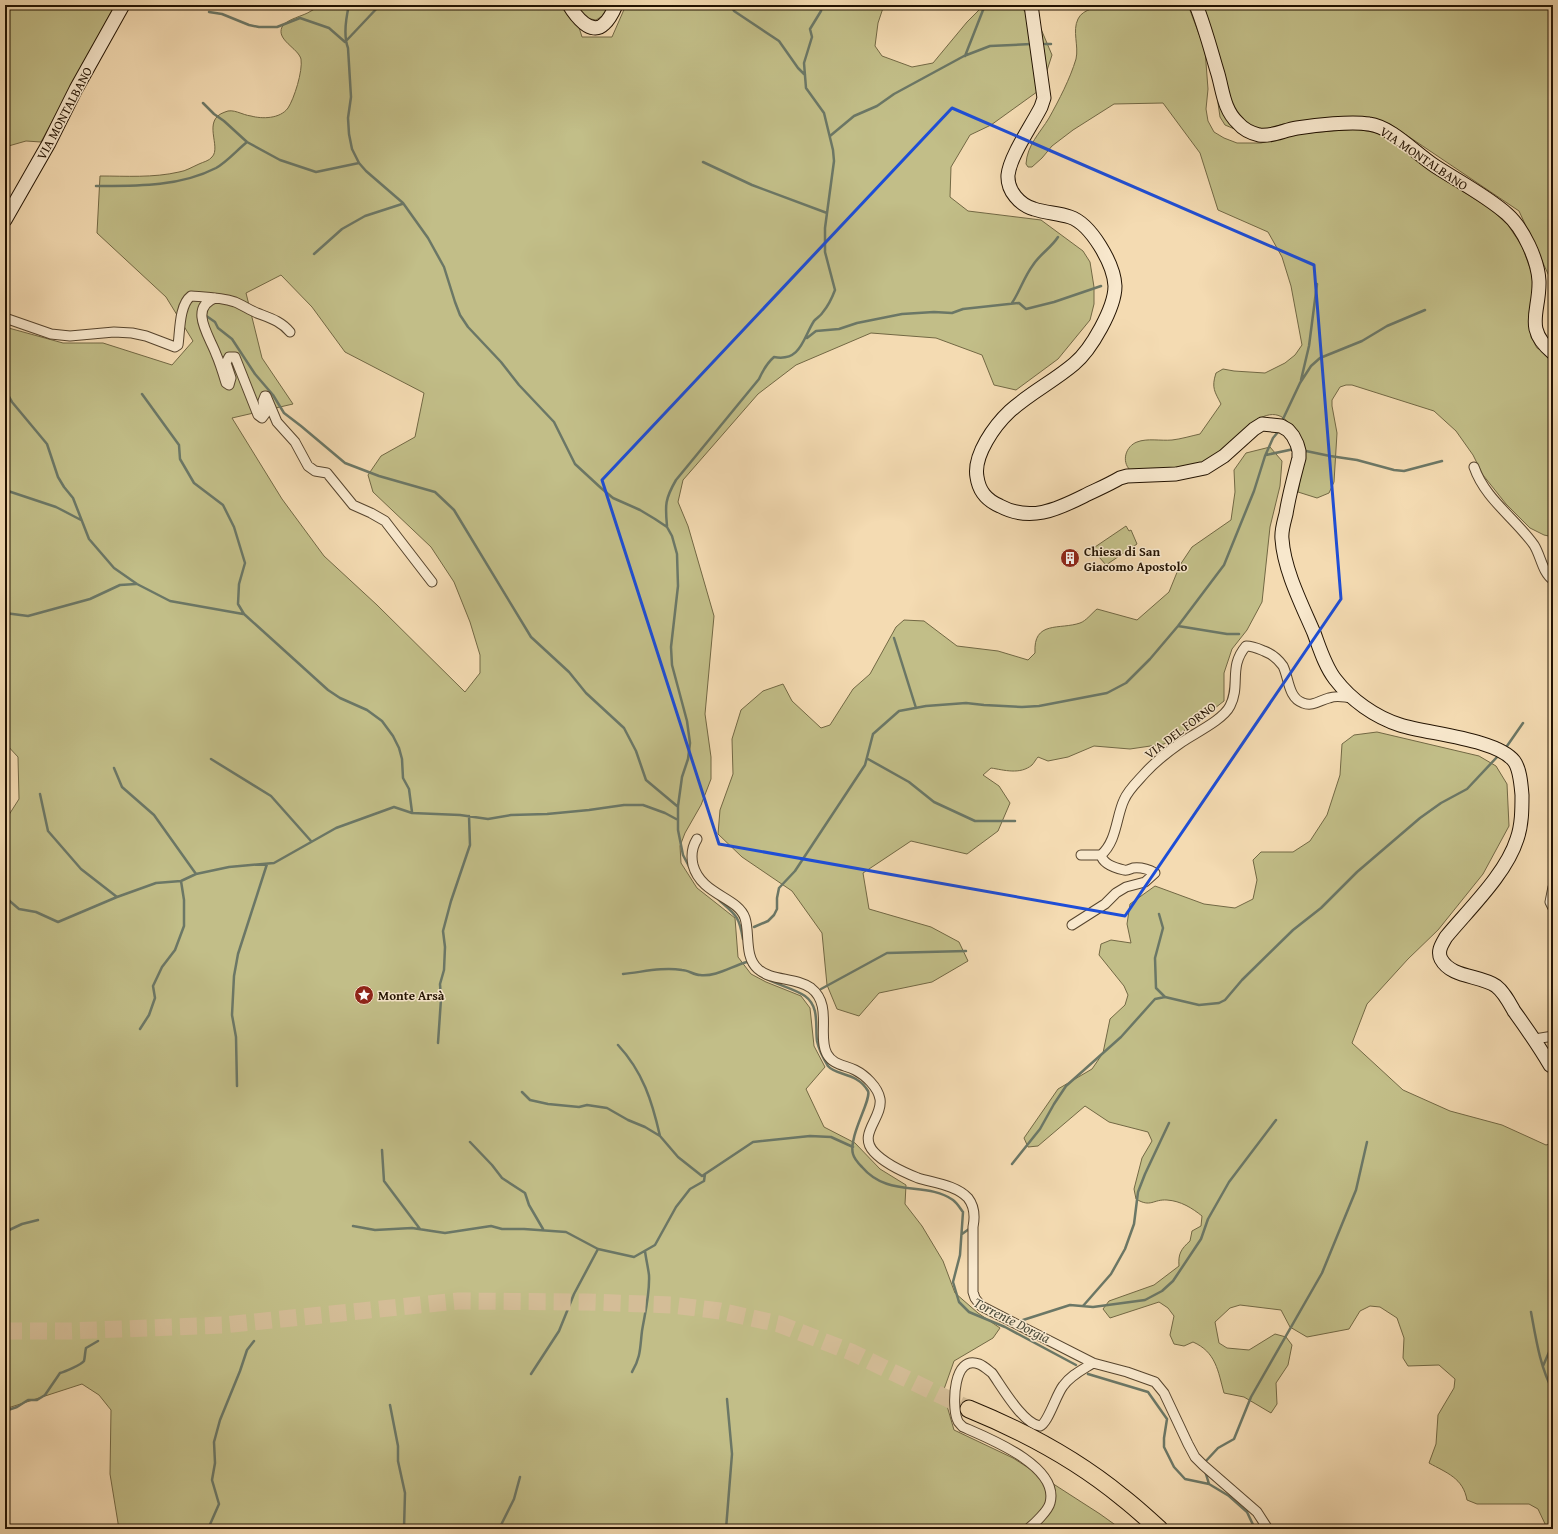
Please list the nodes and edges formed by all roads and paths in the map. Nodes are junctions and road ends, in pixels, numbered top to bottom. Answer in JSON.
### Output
{"nodes":[{"id":1,"x":123,"y":5,"type":"edge"},
{"id":2,"x":569,"y":5,"type":"edge"},
{"id":3,"x":616,"y":5,"type":"edge"},
{"id":4,"x":1031,"y":5,"type":"edge"},
{"id":5,"x":1196,"y":5,"type":"edge"},
{"id":6,"x":5,"y":220,"type":"edge"},
{"id":7,"x":215,"y":298,"type":"junction"},
{"id":8,"x":5,"y":318,"type":"edge"},
{"id":9,"x":290,"y":332,"type":"dead end"},
{"id":10,"x":1553,"y":353,"type":"edge"},
{"id":11,"x":1474,"y":466,"type":"dead end"},
{"id":12,"x":1553,"y":580,"type":"edge"},
{"id":13,"x":432,"y":582,"type":"dead end"},
{"id":14,"x":1355,"y":700,"type":"junction"},
{"id":15,"x":697,"y":839,"type":"dead end"},
{"id":16,"x":1081,"y":855,"type":"dead end"},
{"id":17,"x":1102,"y":855,"type":"junction"},
{"id":18,"x":1553,"y":887,"type":"edge"},
{"id":19,"x":1553,"y":908,"type":"edge"},
{"id":20,"x":1072,"y":925,"type":"dead end"},
{"id":21,"x":1553,"y":1036,"type":"edge"},
{"id":22,"x":1535,"y":1040,"type":"junction"},
{"id":23,"x":1553,"y":1067,"type":"edge"},
{"id":24,"x":1093,"y":1364,"type":"junction"},
{"id":25,"x":969,"y":1409,"type":"tunnel mouth"},
{"id":26,"x":1028,"y":1529,"type":"edge"},
{"id":27,"x":1159,"y":1529,"type":"edge"},
{"id":28,"x":1268,"y":1529,"type":"edge"}],
"edges":[{"from":1,"to":6,"type":"street","name":"VIA MONTALBANO"},
{"from":2,"to":3,"type":"street"},
{"from":4,"to":14,"type":"street"},
{"from":5,"to":10,"type":"street","name":"VIA MONTALBANO"},
{"from":7,"to":8,"type":"street"},
{"from":7,"to":9,"type":"street"},
{"from":7,"to":13,"type":"street"},
{"from":11,"to":12,"type":"street"},
{"from":14,"to":17,"type":"street","name":"VIA DEL FORNO"},
{"from":14,"to":22,"type":"street"},
{"from":15,"to":24,"type":"street"},
{"from":16,"to":17,"type":"street"},
{"from":17,"to":20,"type":"street"},
{"from":18,"to":19,"type":"street"},
{"from":21,"to":22,"type":"street"},
{"from":22,"to":23,"type":"street"},
{"from":24,"to":26,"type":"street"},
{"from":24,"to":28,"type":"street"},
{"from":25,"to":27,"type":"highway"}]}
